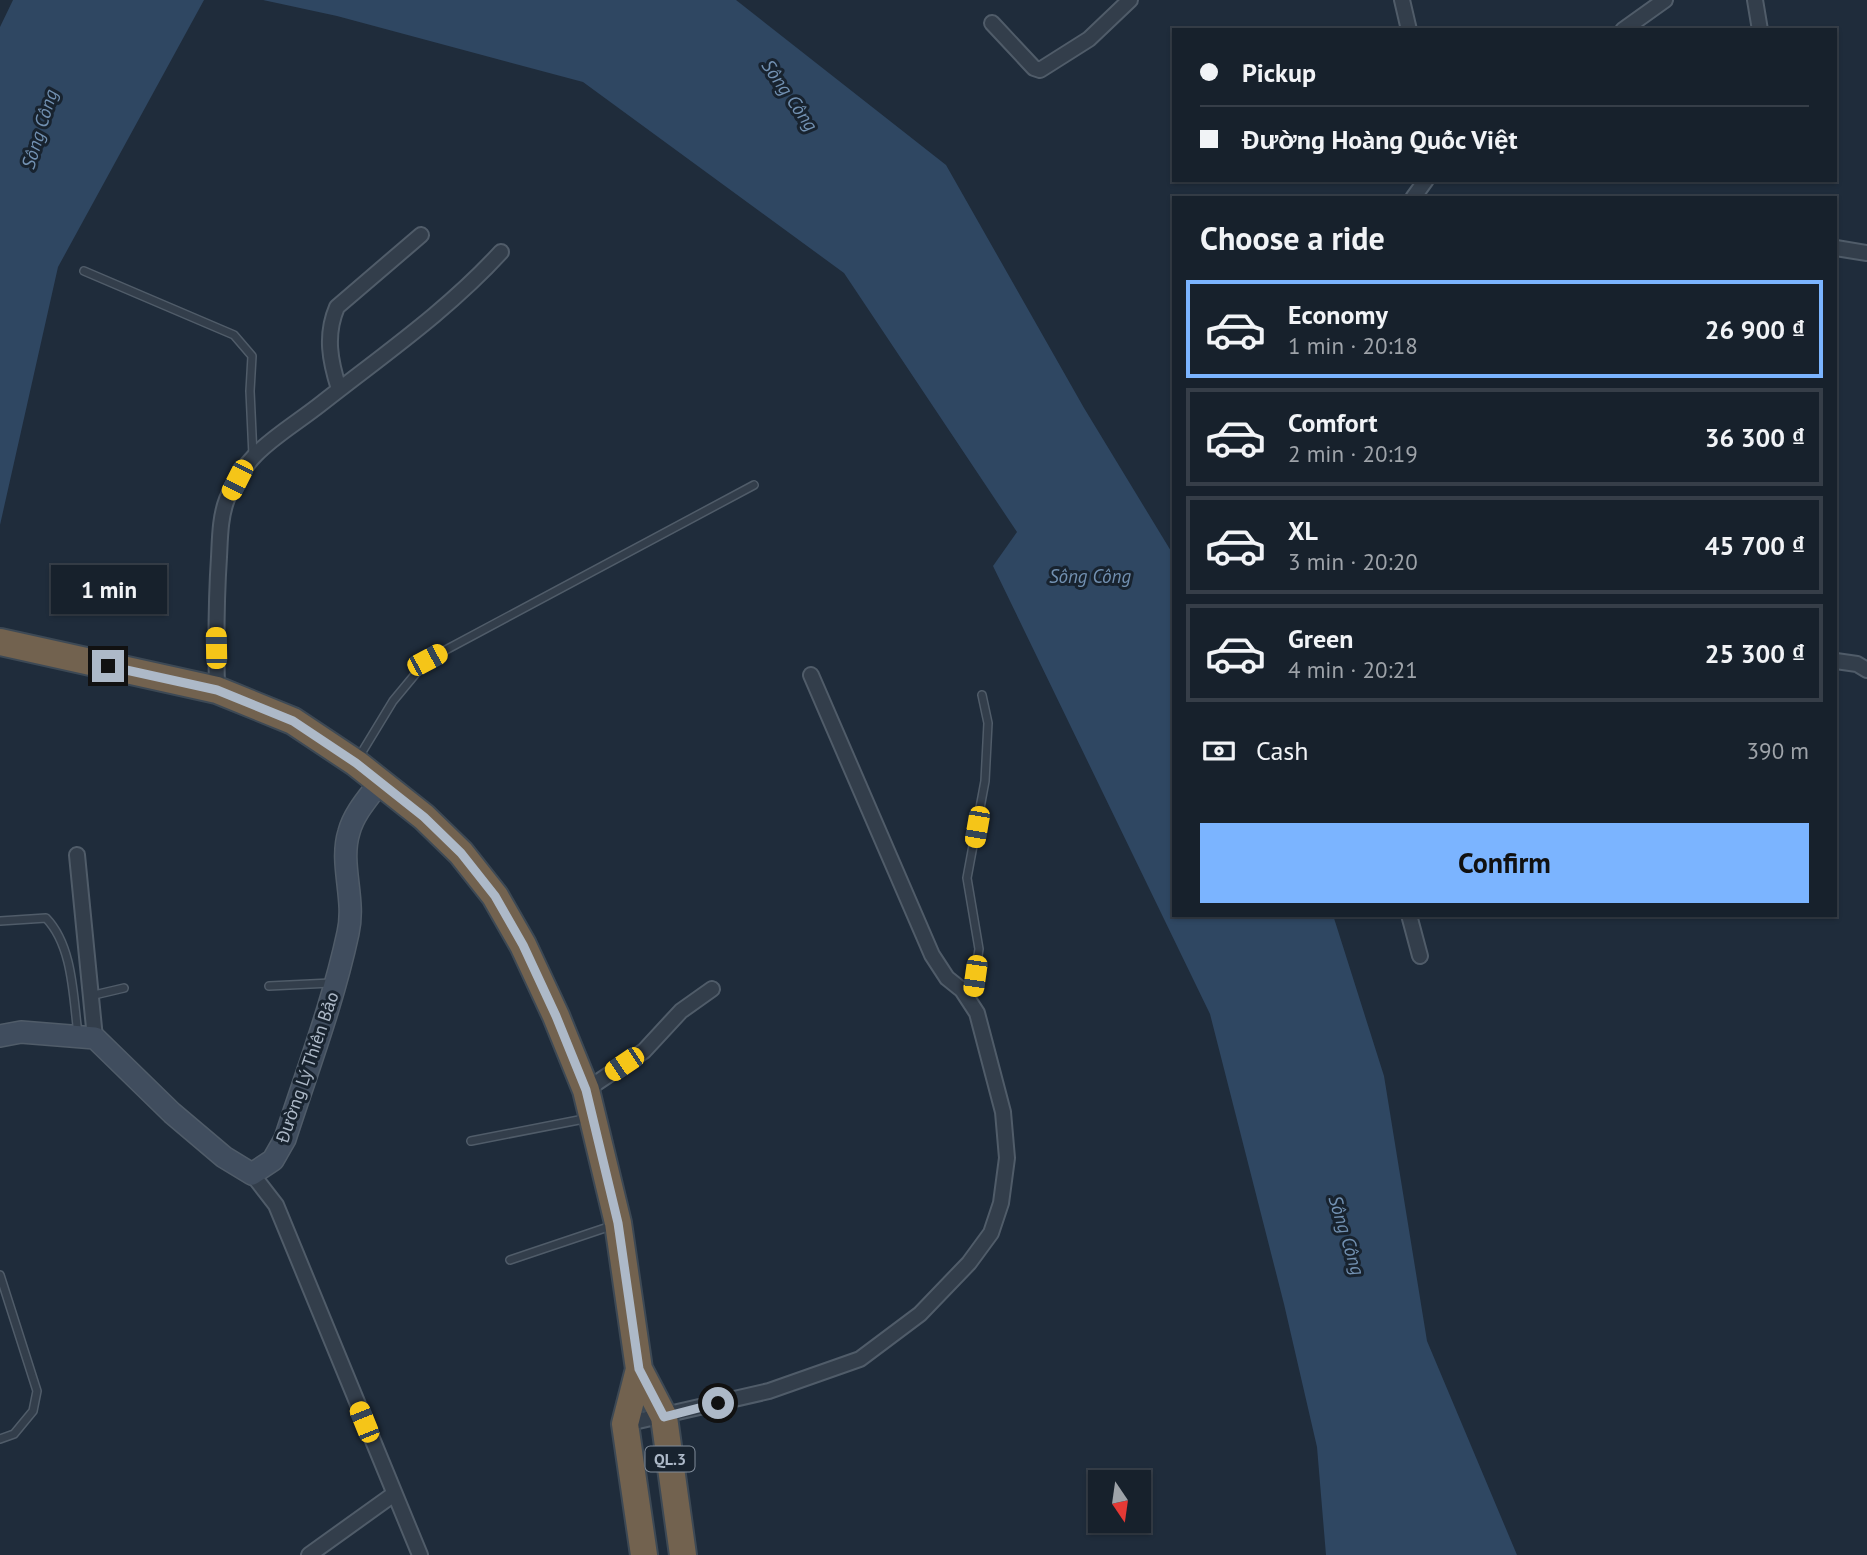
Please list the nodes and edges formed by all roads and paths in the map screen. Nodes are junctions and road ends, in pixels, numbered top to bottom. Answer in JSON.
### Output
{"nodes":[{"id":1,"x":1130,"y":0,"type":"edge"},
{"id":2,"x":1402,"y":0,"type":"edge"},
{"id":3,"x":1665,"y":0,"type":"edge"},
{"id":4,"x":1755,"y":0,"type":"edge"},
{"id":5,"x":992,"y":23,"type":"dead end"},
{"id":6,"x":1409,"y":28,"type":"edge"},
{"id":7,"x":1626,"y":28,"type":"edge"},
{"id":8,"x":1760,"y":28,"type":"edge"},
{"id":9,"x":421,"y":235,"type":"dead end"},
{"id":10,"x":1837,"y":248,"type":"edge"},
{"id":11,"x":501,"y":252,"type":"dead end"},
{"id":12,"x":1867,"y":253,"type":"edge"},
{"id":13,"x":84,"y":271,"type":"dead end"},
{"id":14,"x":339,"y":389,"type":"junction"},
{"id":15,"x":253,"y":456,"type":"junction"},
{"id":16,"x":754,"y":485,"type":"dead end"},
{"id":17,"x":0,"y":642,"type":"edge"},
{"id":18,"x":1837,"y":661,"type":"edge"},
{"id":19,"x":1867,"y":670,"type":"edge"},
{"id":20,"x":811,"y":674,"type":"dead end"},
{"id":21,"x":217,"y":690,"type":"junction"},
{"id":22,"x":982,"y":695,"type":"dead end"},
{"id":23,"x":356,"y":763,"type":"junction"},
{"id":24,"x":380,"y":782,"type":"junction"},
{"id":25,"x":77,"y":855,"type":"dead end"},
{"id":26,"x":1410,"y":917,"type":"edge"},
{"id":27,"x":0,"y":921,"type":"edge"},
{"id":28,"x":1420,"y":956,"type":"dead end"},
{"id":29,"x":335,"y":983,"type":"junction"},
{"id":30,"x":269,"y":986,"type":"dead end"},
{"id":31,"x":124,"y":988,"type":"dead end"},
{"id":32,"x":712,"y":989,"type":"dead end"},
{"id":33,"x":90,"y":996,"type":"junction"},
{"id":34,"x":971,"y":1004,"type":"junction"},
{"id":35,"x":0,"y":1035,"type":"edge"},
{"id":36,"x":87,"y":1038,"type":"junction"},
{"id":37,"x":586,"y":1090,"type":"junction"},
{"id":38,"x":593,"y":1118,"type":"junction"},
{"id":39,"x":471,"y":1141,"type":"dead end"},
{"id":40,"x":253,"y":1174,"type":"junction"},
{"id":41,"x":618,"y":1223,"type":"junction"},
{"id":42,"x":510,"y":1260,"type":"dead end"},
{"id":43,"x":0,"y":1276,"type":"edge"},
{"id":44,"x":639,"y":1369,"type":"junction"},
{"id":45,"x":664,"y":1417,"type":"junction"},
{"id":46,"x":625,"y":1424,"type":"junction"},
{"id":47,"x":0,"y":1439,"type":"edge"},
{"id":48,"x":394,"y":1494,"type":"junction"},
{"id":49,"x":309,"y":1555,"type":"edge"},
{"id":50,"x":420,"y":1555,"type":"edge"},
{"id":51,"x":644,"y":1555,"type":"edge"},
{"id":52,"x":683,"y":1555,"type":"edge"}],
"edges":[{"from":1,"to":5,"type":"street"},
{"from":2,"to":6,"type":"street"},
{"from":3,"to":7,"type":"street"},
{"from":4,"to":8,"type":"street"},
{"from":9,"to":14,"type":"street"},
{"from":10,"to":12,"type":"street"},
{"from":11,"to":14,"type":"street"},
{"from":13,"to":15,"type":"lane"},
{"from":14,"to":15,"type":"street"},
{"from":15,"to":21,"type":"street"},
{"from":16,"to":23,"type":"lane"},
{"from":17,"to":21,"type":"highway","number":"QL.3"},
{"from":18,"to":19,"type":"street"},
{"from":20,"to":34,"type":"street"},
{"from":21,"to":23,"type":"highway","number":"QL.3"},
{"from":22,"to":34,"type":"lane"},
{"from":23,"to":24,"type":"highway","number":"QL.3"},
{"from":24,"to":29,"type":"main road","name":"Đường Lý Thiên Bảo"},
{"from":24,"to":37,"type":"highway","number":"QL.3"},
{"from":25,"to":33,"type":"street"},
{"from":26,"to":28,"type":"street"},
{"from":27,"to":36,"type":"lane"},
{"from":29,"to":30,"type":"lane"},
{"from":29,"to":40,"type":"main road","name":"Đường Lý Thiên Bảo"},
{"from":31,"to":33,"type":"lane"},
{"from":32,"to":37,"type":"street"},
{"from":33,"to":36,"type":"street"},
{"from":34,"to":45,"type":"street"},
{"from":35,"to":36,"type":"main road"},
{"from":36,"to":40,"type":"main road"},
{"from":37,"to":38,"type":"highway","number":"QL.3"},
{"from":38,"to":39,"type":"lane"},
{"from":38,"to":41,"type":"highway","number":"QL.3"},
{"from":40,"to":48,"type":"street"},
{"from":41,"to":42,"type":"lane"},
{"from":41,"to":44,"type":"highway","number":"QL.3"},
{"from":43,"to":47,"type":"lane"},
{"from":44,"to":45,"type":"highway","number":"QL.3"},
{"from":44,"to":46,"type":"highway","number":"QL.3"},
{"from":45,"to":46,"type":"street"},
{"from":45,"to":52,"type":"highway","number":"QL.3"},
{"from":46,"to":51,"type":"highway","number":"QL.3"},
{"from":48,"to":49,"type":"street"},
{"from":48,"to":50,"type":"street"}]}
